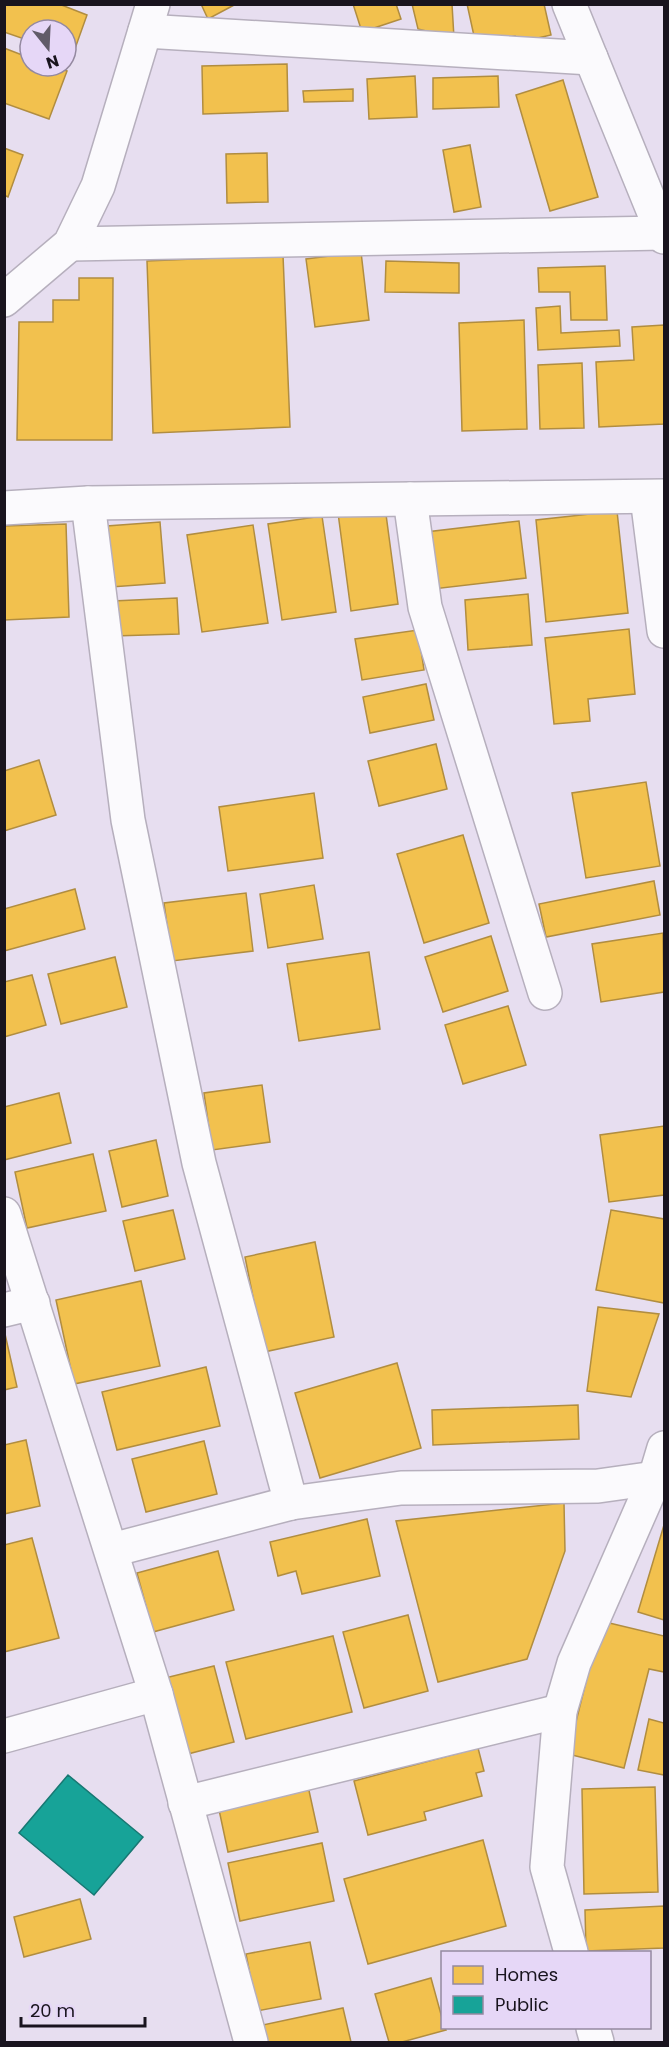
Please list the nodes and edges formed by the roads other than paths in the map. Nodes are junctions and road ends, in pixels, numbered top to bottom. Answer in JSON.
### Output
{"nodes":[{"id":1,"x":569,"y":4,"type":"edge"},
{"id":2,"x":149,"y":18,"type":"edge"},
{"id":3,"x":591,"y":58,"type":"junction"},
{"id":4,"x":664,"y":235,"type":"edge"},
{"id":5,"x":70,"y":244,"type":"junction"},
{"id":6,"x":4,"y":300,"type":"edge"},
{"id":7,"x":656,"y":497,"type":"edge"},
{"id":8,"x":410,"y":499,"type":"junction"},
{"id":9,"x":88,"y":503,"type":"junction"},
{"id":10,"x":4,"y":508,"type":"edge"},
{"id":11,"x":664,"y":631,"type":"edge"},
{"id":12,"x":545,"y":993,"type":"dead end"},
{"id":13,"x":4,"y":1214,"type":"edge"},
{"id":14,"x":19,"y":1306,"type":"edge"},
{"id":15,"x":660,"y":1463,"type":"edge"},
{"id":16,"x":291,"y":1503,"type":"junction"},
{"id":17,"x":112,"y":1550,"type":"junction"},
{"id":18,"x":156,"y":1694,"type":"junction"},
{"id":19,"x":560,"y":1711,"type":"junction"},
{"id":20,"x":4,"y":1736,"type":"edge"},
{"id":21,"x":185,"y":1803,"type":"junction"},
{"id":22,"x":570,"y":1951,"type":"edge"},
{"id":23,"x":251,"y":2043,"type":"edge"}],
"edges":[{"from":1,"to":3,"type":"street"},
{"from":2,"to":3,"type":"street"},
{"from":2,"to":5,"type":"street"},
{"from":3,"to":4,"type":"street"},
{"from":4,"to":5,"type":"street"},
{"from":5,"to":6,"type":"street"},
{"from":7,"to":8,"type":"street"},
{"from":7,"to":11,"type":"street"},
{"from":8,"to":9,"type":"street"},
{"from":8,"to":12,"type":"street"},
{"from":9,"to":10,"type":"street"},
{"from":9,"to":16,"type":"street"},
{"from":13,"to":14,"type":"street"},
{"from":14,"to":17,"type":"street"},
{"from":15,"to":16,"type":"street"},
{"from":15,"to":19,"type":"street"},
{"from":16,"to":17,"type":"street"},
{"from":17,"to":18,"type":"street"},
{"from":18,"to":20,"type":"street"},
{"from":18,"to":21,"type":"street"},
{"from":19,"to":21,"type":"street"},
{"from":19,"to":22,"type":"street"},
{"from":21,"to":23,"type":"street"}]}
